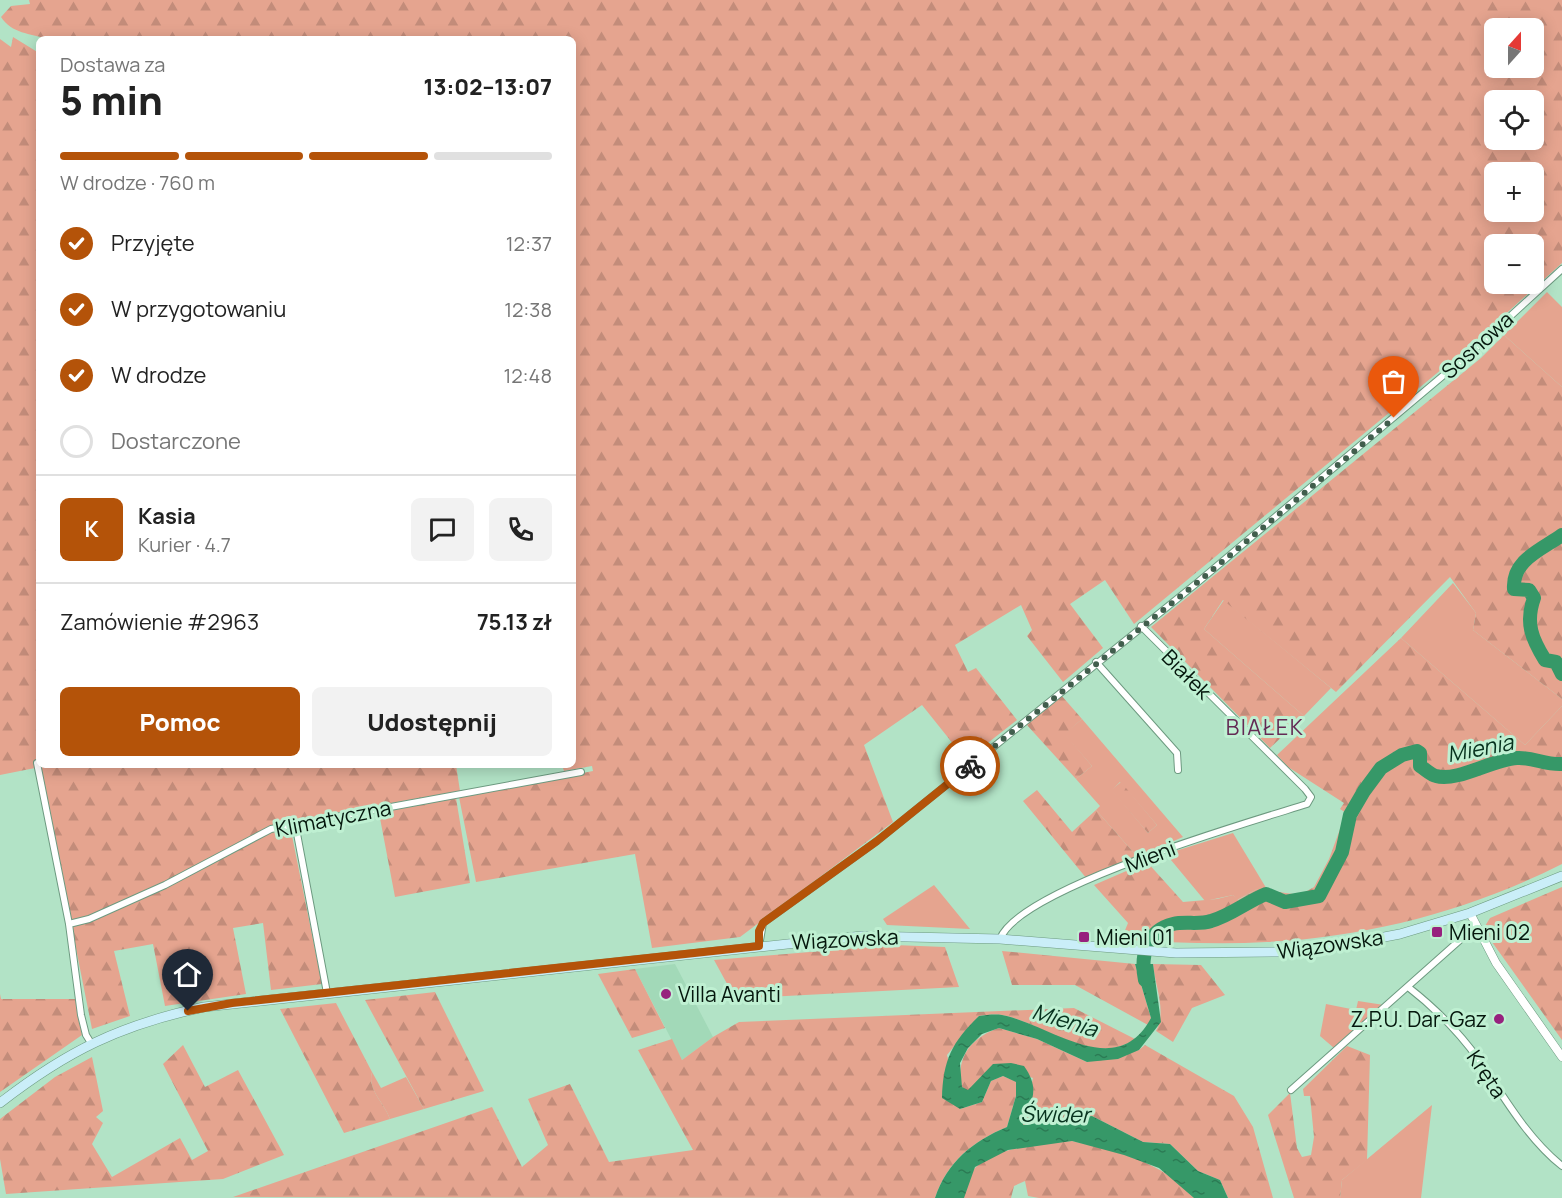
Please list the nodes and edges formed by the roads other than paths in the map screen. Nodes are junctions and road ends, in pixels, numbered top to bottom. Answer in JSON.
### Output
{"nodes":[{"id":1,"x":1562,"y":268,"type":"edge"},
{"id":2,"x":1141,"y":626,"type":"junction"},
{"id":3,"x":1096,"y":662,"type":"junction"},
{"id":4,"x":38,"y":768,"type":"edge"},
{"id":5,"x":1178,"y":770,"type":"dead end"},
{"id":6,"x":581,"y":772,"type":"dead end"},
{"id":7,"x":1311,"y":796,"type":"joint"},
{"id":8,"x":295,"y":824,"type":"junction"},
{"id":9,"x":1562,"y":876,"type":"edge"},
{"id":10,"x":1470,"y":913,"type":"junction"},
{"id":11,"x":69,"y":924,"type":"junction"},
{"id":12,"x":1476,"y":930,"type":"junction"},
{"id":13,"x":1000,"y":939,"type":"junction"},
{"id":14,"x":759,"y":946,"type":"junction"},
{"id":15,"x":1408,"y":987,"type":"junction"},
{"id":16,"x":327,"y":993,"type":"junction"},
{"id":17,"x":91,"y":1043,"type":"junction"},
{"id":18,"x":1562,"y":1057,"type":"edge"},
{"id":19,"x":1291,"y":1090,"type":"dead end"},
{"id":20,"x":0,"y":1103,"type":"edge"},
{"id":21,"x":1562,"y":1166,"type":"edge"}],
"edges":[{"from":1,"to":2,"type":"street","name":"Sosnowa"},
{"from":2,"to":3,"type":"street","name":"Sosnowa"},
{"from":2,"to":7,"type":"street","name":"Białek"},
{"from":3,"to":5,"type":"street"},
{"from":3,"to":14,"type":"street","name":"Sosnowa"},
{"from":4,"to":11,"type":"street"},
{"from":6,"to":8,"type":"street","name":"Klimatyczna"},
{"from":7,"to":13,"type":"street","name":"Mieni"},
{"from":8,"to":11,"type":"street","name":"Klimatyczna"},
{"from":8,"to":16,"type":"street"},
{"from":9,"to":10,"type":"main road","name":"Wiązowska"},
{"from":10,"to":12,"type":"street"},
{"from":10,"to":13,"type":"main road","name":"Wiązowska"},
{"from":11,"to":17,"type":"street"},
{"from":12,"to":15,"type":"street"},
{"from":12,"to":18,"type":"street"},
{"from":13,"to":14,"type":"main road","name":"Wiązowska"},
{"from":14,"to":16,"type":"main road","name":"Wiązowska"},
{"from":15,"to":19,"type":"street"},
{"from":15,"to":21,"type":"street","name":"Kręta"},
{"from":16,"to":17,"type":"main road","name":"Wiązowska"},
{"from":17,"to":20,"type":"main road","name":"Wiązowska"}]}
